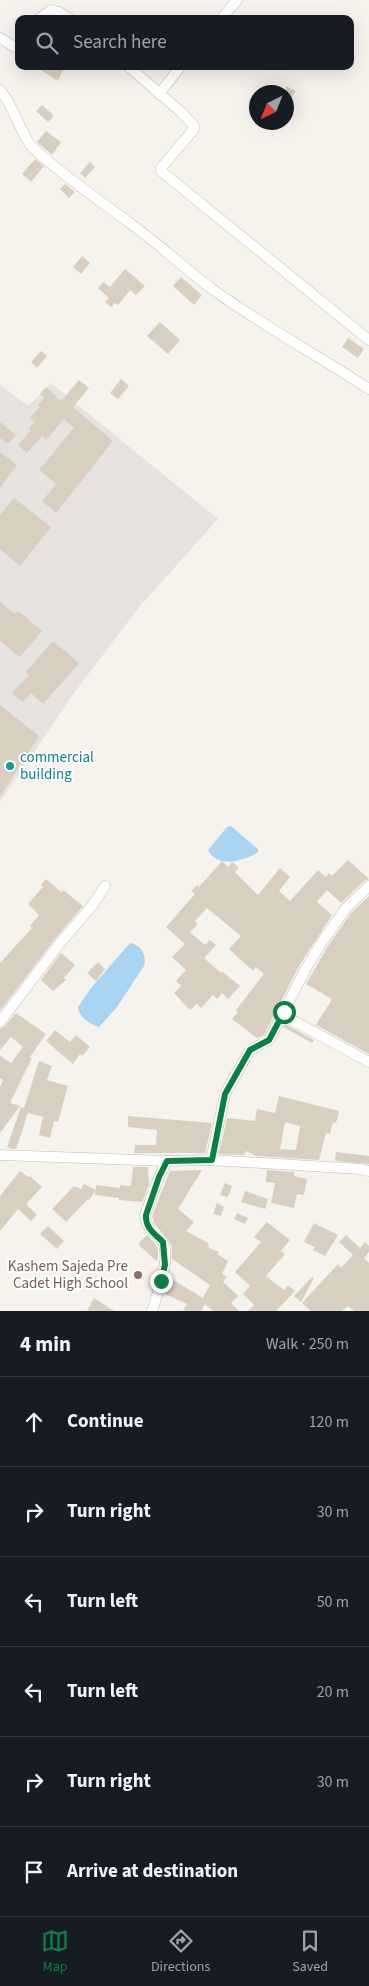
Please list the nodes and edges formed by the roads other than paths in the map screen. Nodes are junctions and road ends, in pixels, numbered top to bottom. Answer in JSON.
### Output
{"nodes":[{"id":1,"x":237,"y":0,"type":"edge"},
{"id":2,"x":44,"y":15,"type":"edge"},
{"id":3,"x":64,"y":15,"type":"edge"},
{"id":4,"x":224,"y":15,"type":"edge"},
{"id":5,"x":0,"y":38,"type":"edge"},
{"id":6,"x":15,"y":46,"type":"edge"},
{"id":7,"x":132,"y":70,"type":"edge"},
{"id":8,"x":178,"y":70,"type":"edge"},
{"id":9,"x":0,"y":90,"type":"edge"},
{"id":10,"x":159,"y":94,"type":"junction"},
{"id":11,"x":369,"y":340,"type":"edge"},
{"id":12,"x":369,"y":390,"type":"edge"},
{"id":13,"x":105,"y":886,"type":"dead end"},
{"id":14,"x":369,"y":886,"type":"edge"},
{"id":15,"x":283,"y":1015,"type":"junction"},
{"id":16,"x":0,"y":1022,"type":"edge"},
{"id":17,"x":369,"y":1062,"type":"edge"},
{"id":18,"x":0,"y":1155,"type":"edge"},
{"id":19,"x":212,"y":1160,"type":"junction"},
{"id":20,"x":167,"y":1161,"type":"junction"},
{"id":21,"x":369,"y":1171,"type":"edge"},
{"id":22,"x":152,"y":1311,"type":"edge"}],
"edges":[{"from":1,"to":4,"type":"street"},
{"from":2,"to":3,"type":"street"},
{"from":5,"to":6,"type":"street"},
{"from":7,"to":10,"type":"street"},
{"from":8,"to":10,"type":"street"},
{"from":9,"to":12,"type":"street"},
{"from":10,"to":11,"type":"street"},
{"from":13,"to":16,"type":"street"},
{"from":14,"to":15,"type":"street"},
{"from":15,"to":17,"type":"street"},
{"from":15,"to":19,"type":"street"},
{"from":18,"to":20,"type":"street"},
{"from":19,"to":20,"type":"street"},
{"from":19,"to":21,"type":"street"},
{"from":20,"to":22,"type":"street"}]}
